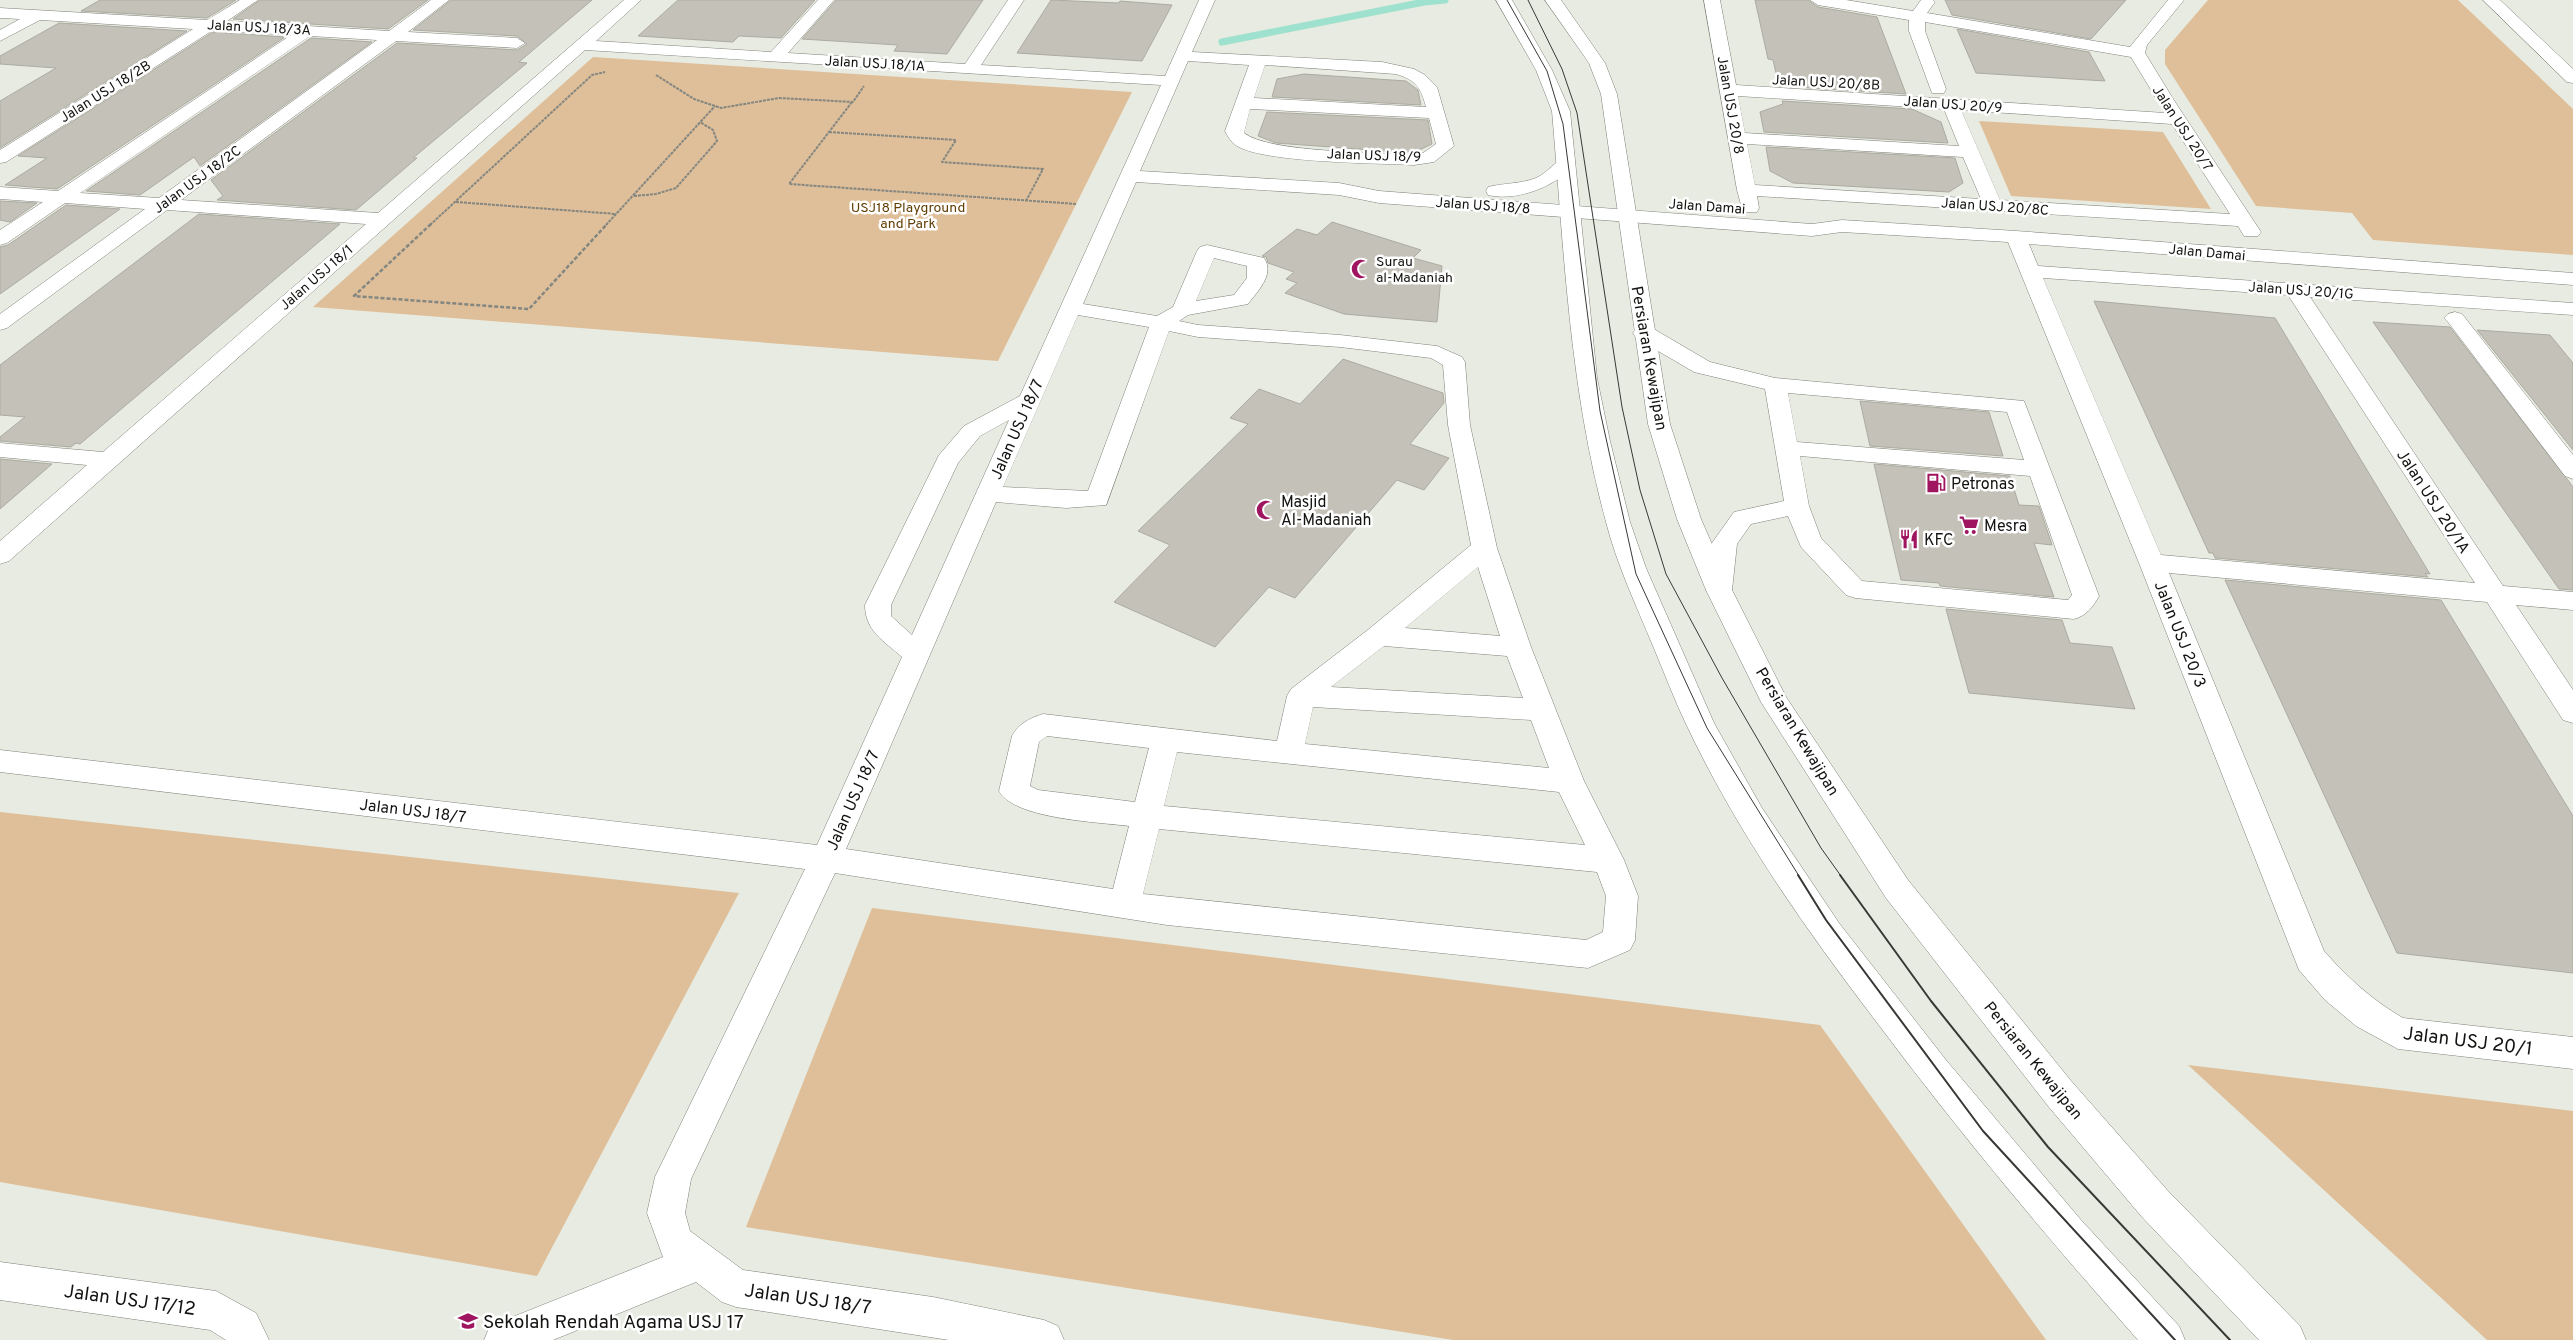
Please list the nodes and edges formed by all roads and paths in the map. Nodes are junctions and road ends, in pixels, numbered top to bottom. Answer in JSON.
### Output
{"nodes":[{"id":1,"x":250,"y":0,"type":"edge"},
{"id":2,"x":441,"y":0,"type":"edge"},
{"id":3,"x":633,"y":0,"type":"edge"},
{"id":4,"x":826,"y":0,"type":"edge"},
{"id":5,"x":1016,"y":0,"type":"edge"},
{"id":6,"x":1207,"y":0,"type":"edge"},
{"id":7,"x":1504,"y":0,"type":"edge"},
{"id":8,"x":1553,"y":0,"type":"edge"},
{"id":9,"x":1712,"y":0,"type":"edge"},
{"id":10,"x":1818,"y":0,"type":"edge"},
{"id":11,"x":1929,"y":0,"type":"edge"},
{"id":12,"x":2176,"y":0,"type":"edge"},
{"id":13,"x":2491,"y":0,"type":"edge"},
{"id":14,"x":0,"y":13,"type":"edge"},
{"id":15,"x":38,"y":15,"type":"junction"},
{"id":16,"x":1917,"y":16,"type":"junction"},
{"id":17,"x":210,"y":25,"type":"junction"},
{"id":18,"x":308,"y":30,"type":"junction"},
{"id":19,"x":393,"y":35,"type":"junction"},
{"id":20,"x":0,"y":36,"type":"edge"},
{"id":21,"x":517,"y":42,"type":"dead end"},
{"id":22,"x":581,"y":46,"type":"junction"},
{"id":23,"x":2137,"y":53,"type":"junction"},
{"id":24,"x":775,"y":57,"type":"junction"},
{"id":25,"x":1258,"y":60,"type":"junction"},
{"id":26,"x":1176,"y":68,"type":"junction"},
{"id":27,"x":970,"y":69,"type":"junction"},
{"id":28,"x":608,"y":72,"type":"dead end"},
{"id":29,"x":653,"y":74,"type":"dead end"},
{"id":30,"x":2573,"y":78,"type":"edge"},
{"id":31,"x":867,"y":82,"type":"dead end"},
{"id":32,"x":1728,"y":83,"type":"junction"},
{"id":33,"x":1938,"y":89,"type":"junction"},
{"id":34,"x":853,"y":102,"type":"junction"},
{"id":35,"x":2166,"y":102,"type":"junction"},
{"id":36,"x":1243,"y":103,"type":"junction"},
{"id":37,"x":1950,"y":104,"type":"junction"},
{"id":38,"x":715,"y":106,"type":"junction"},
{"id":39,"x":1437,"y":113,"type":"junction"},
{"id":40,"x":2176,"y":118,"type":"junction"},
{"id":41,"x":700,"y":122,"type":"junction"},
{"id":42,"x":829,"y":132,"type":"junction"},
{"id":43,"x":1738,"y":138,"type":"junction"},
{"id":44,"x":1970,"y":152,"type":"junction"},
{"id":45,"x":0,"y":158,"type":"edge"},
{"id":46,"x":1566,"y":163,"type":"junction"},
{"id":47,"x":1128,"y":176,"type":"junction"},
{"id":48,"x":1338,"y":189,"type":"junction"},
{"id":49,"x":1746,"y":190,"type":"junction"},
{"id":50,"x":1495,"y":191,"type":"junction"},
{"id":51,"x":0,"y":193,"type":"edge"},
{"id":52,"x":633,"y":196,"type":"junction"},
{"id":53,"x":61,"y":197,"type":"junction"},
{"id":54,"x":1026,"y":201,"type":"junction"},
{"id":55,"x":455,"y":202,"type":"junction"},
{"id":56,"x":163,"y":204,"type":"junction"},
{"id":57,"x":1077,"y":204,"type":"dead end"},
{"id":58,"x":1570,"y":204,"type":"junction"},
{"id":59,"x":1993,"y":206,"type":"junction"},
{"id":60,"x":1627,"y":208,"type":"junction"},
{"id":61,"x":1750,"y":210,"type":"junction"},
{"id":62,"x":616,"y":214,"type":"junction"},
{"id":63,"x":383,"y":219,"type":"junction"},
{"id":64,"x":2244,"y":221,"type":"junction"},
{"id":65,"x":1842,"y":226,"type":"junction"},
{"id":66,"x":2016,"y":237,"type":"junction"},
{"id":67,"x":0,"y":239,"type":"edge"},
{"id":68,"x":2268,"y":257,"type":"junction"},
{"id":69,"x":2030,"y":271,"type":"junction"},
{"id":70,"x":2573,"y":279,"type":"edge"},
{"id":71,"x":2295,"y":290,"type":"junction"},
{"id":72,"x":1070,"y":308,"type":"junction"},
{"id":73,"x":1182,"y":310,"type":"dead end"},
{"id":74,"x":2571,"y":311,"type":"edge"},
{"id":75,"x":2454,"y":318,"type":"dead end"},
{"id":76,"x":1161,"y":323,"type":"junction"},
{"id":77,"x":0,"y":324,"type":"edge"},
{"id":78,"x":1644,"y":333,"type":"junction"},
{"id":79,"x":1775,"y":385,"type":"junction"},
{"id":80,"x":1030,"y":400,"type":"junction"},
{"id":81,"x":1786,"y":448,"type":"junction"},
{"id":82,"x":0,"y":450,"type":"edge"},
{"id":83,"x":108,"y":460,"type":"junction"},
{"id":84,"x":2039,"y":469,"type":"junction"},
{"id":85,"x":2573,"y":471,"type":"edge"},
{"id":86,"x":988,"y":494,"type":"junction"},
{"id":87,"x":1797,"y":506,"type":"junction"},
{"id":88,"x":1484,"y":548,"type":"junction"},
{"id":89,"x":0,"y":555,"type":"edge"},
{"id":90,"x":2152,"y":563,"type":"junction"},
{"id":91,"x":1719,"y":590,"type":"junction"},
{"id":92,"x":2496,"y":594,"type":"junction"},
{"id":93,"x":2573,"y":601,"type":"edge"},
{"id":94,"x":1379,"y":636,"type":"junction"},
{"id":95,"x":1517,"y":647,"type":"junction"},
{"id":96,"x":916,"y":654,"type":"junction"},
{"id":97,"x":1301,"y":696,"type":"junction"},
{"id":98,"x":1542,"y":710,"type":"junction"},
{"id":99,"x":2573,"y":712,"type":"edge"},
{"id":100,"x":1166,"y":738,"type":"junction"},
{"id":101,"x":1289,"y":754,"type":"junction"},
{"id":102,"x":0,"y":760,"type":"edge"},
{"id":103,"x":1569,"y":782,"type":"junction"},
{"id":104,"x":1148,"y":816,"type":"junction"},
{"id":105,"x":826,"y":859,"type":"junction"},
{"id":106,"x":1608,"y":860,"type":"junction"},
{"id":107,"x":1125,"y":904,"type":"junction"},
{"id":108,"x":2368,"y":1015,"type":"joint"},
{"id":109,"x":2573,"y":1053,"type":"edge"},
{"id":110,"x":699,"y":1262,"type":"junction"},
{"id":111,"x":0,"y":1281,"type":"edge"},
{"id":112,"x":929,"y":1328,"type":"edge"},
{"id":113,"x":249,"y":1340,"type":"edge"},
{"id":114,"x":504,"y":1340,"type":"edge"},
{"id":115,"x":1044,"y":1340,"type":"edge"},
{"id":116,"x":2165,"y":1340,"type":"edge"},
{"id":117,"x":2286,"y":1340,"type":"edge"}],
"edges":[{"from":1,"to":17,"type":"street","name":"Jalan USJ 18/2B"},
{"from":2,"to":19,"type":"street","name":"Jalan USJ 18/2C"},
{"from":3,"to":22,"type":"street","name":"Jalan USJ 18/1"},
{"from":4,"to":24,"type":"street"},
{"from":5,"to":27,"type":"street"},
{"from":6,"to":26,"type":"street","name":"Jalan USJ 18/7"},
{"from":7,"to":46,"type":"street"},
{"from":8,"to":60,"type":"street","name":"Persiaran Kewajipan"},
{"from":9,"to":32,"type":"street","name":"Jalan USJ 20/8"},
{"from":10,"to":16,"type":"street"},
{"from":11,"to":16,"type":"street"},
{"from":12,"to":23,"type":"street"},
{"from":13,"to":30,"type":"street"},
{"from":14,"to":15,"type":"street","name":"Jalan USJ 18/3A"},
{"from":15,"to":17,"type":"street","name":"Jalan USJ 18/3A"},
{"from":15,"to":20,"type":"street"},
{"from":16,"to":23,"type":"street"},
{"from":16,"to":33,"type":"street"},
{"from":17,"to":18,"type":"street","name":"Jalan USJ 18/3A"},
{"from":17,"to":45,"type":"street","name":"Jalan USJ 18/2B"},
{"from":18,"to":19,"type":"street","name":"Jalan USJ 18/3A"},
{"from":18,"to":53,"type":"street"},
{"from":19,"to":21,"type":"street","name":"Jalan USJ 18/3A"},
{"from":19,"to":56,"type":"street","name":"Jalan USJ 18/2C"},
{"from":22,"to":24,"type":"street","name":"Jalan USJ 18/1A"},
{"from":22,"to":63,"type":"street","name":"Jalan USJ 18/1"},
{"from":23,"to":35,"type":"street","name":"Jalan USJ 20/7"},
{"from":24,"to":27,"type":"street","name":"Jalan USJ 18/1A"},
{"from":25,"to":26,"type":"street","name":"Jalan USJ 18/9"},
{"from":25,"to":36,"type":"street","name":"Jalan USJ 18/9"},
{"from":25,"to":39,"type":"street","name":"Jalan USJ 18/9"},
{"from":26,"to":27,"type":"street","name":"Jalan USJ 18/1A"},
{"from":26,"to":47,"type":"street","name":"Jalan USJ 18/7"},
{"from":28,"to":55,"type":"path"},
{"from":29,"to":38,"type":"path"},
{"from":31,"to":34,"type":"path"},
{"from":32,"to":33,"type":"street","name":"Jalan USJ 20/8B"},
{"from":32,"to":37,"type":"street","name":"Jalan USJ 20/9"},
{"from":32,"to":43,"type":"street","name":"Jalan USJ 20/8"},
{"from":33,"to":35,"type":"street","name":"Jalan USJ 20/8B"},
{"from":34,"to":38,"type":"path"},
{"from":34,"to":42,"type":"path"},
{"from":35,"to":40,"type":"street","name":"Jalan USJ 20/7"},
{"from":36,"to":39,"type":"street"},
{"from":36,"to":39,"type":"street","name":"Jalan USJ 18/9"},
{"from":37,"to":40,"type":"street","name":"Jalan USJ 20/9"},
{"from":37,"to":44,"type":"street"},
{"from":38,"to":41,"type":"path"},
{"from":40,"to":64,"type":"street","name":"Jalan USJ 20/7"},
{"from":41,"to":52,"type":"path"},
{"from":41,"to":52,"type":"path"},
{"from":42,"to":54,"type":"path"},
{"from":42,"to":54,"type":"path"},
{"from":43,"to":44,"type":"street"},
{"from":43,"to":49,"type":"street","name":"Jalan USJ 20/8"},
{"from":44,"to":59,"type":"street"},
{"from":46,"to":50,"type":"street"},
{"from":46,"to":58,"type":"street"},
{"from":47,"to":48,"type":"street","name":"Jalan USJ 18/8"},
{"from":47,"to":72,"type":"street","name":"Jalan USJ 18/7"},
{"from":48,"to":50,"type":"street","name":"Jalan USJ 18/8"},
{"from":48,"to":58,"type":"street","name":"Jalan USJ 18/8"},
{"from":49,"to":59,"type":"street","name":"Jalan USJ 20/8C"},
{"from":49,"to":61,"type":"street","name":"Jalan USJ 20/8"},
{"from":50,"to":58,"type":"street","name":"Jalan USJ 18/8"},
{"from":51,"to":53,"type":"street"},
{"from":52,"to":62,"type":"path"},
{"from":53,"to":56,"type":"street"},
{"from":53,"to":67,"type":"street"},
{"from":54,"to":57,"type":"path"},
{"from":55,"to":62,"type":"path"},
{"from":55,"to":62,"type":"path"},
{"from":56,"to":63,"type":"street"},
{"from":56,"to":77,"type":"street","name":"Jalan USJ 18/2C"},
{"from":58,"to":60,"type":"street","name":"Jalan USJ 18/8"},
{"from":58,"to":116,"type":"street"},
{"from":59,"to":64,"type":"street","name":"Jalan USJ 20/8C"},
{"from":60,"to":61,"type":"street","name":"Jalan Damai"},
{"from":60,"to":65,"type":"street","name":"Jalan Damai"},
{"from":60,"to":78,"type":"street","name":"Persiaran Kewajipan"},
{"from":61,"to":65,"type":"street","name":"Jalan Damai"},
{"from":63,"to":83,"type":"street","name":"Jalan USJ 18/1"},
{"from":64,"to":68,"type":"street","name":"Jalan USJ 20/7"},
{"from":65,"to":66,"type":"street","name":"Jalan Damai"},
{"from":66,"to":68,"type":"street","name":"Jalan Damai"},
{"from":66,"to":69,"type":"street","name":"Jalan USJ 20/3"},
{"from":68,"to":70,"type":"street","name":"Jalan Damai"},
{"from":69,"to":71,"type":"street","name":"Jalan USJ 20/1G"},
{"from":69,"to":90,"type":"street","name":"Jalan USJ 20/3"},
{"from":71,"to":74,"type":"street","name":"Jalan USJ 20/1G"},
{"from":71,"to":92,"type":"street","name":"Jalan USJ 20/1A"},
{"from":72,"to":76,"type":"street"},
{"from":72,"to":80,"type":"street","name":"Jalan USJ 18/7"},
{"from":73,"to":76,"type":"street"},
{"from":75,"to":85,"type":"street"},
{"from":76,"to":86,"type":"street"},
{"from":76,"to":88,"type":"street"},
{"from":78,"to":79,"type":"street"},
{"from":78,"to":91,"type":"street","name":"Persiaran Kewajipan"},
{"from":79,"to":81,"type":"street"},
{"from":79,"to":84,"type":"street"},
{"from":80,"to":86,"type":"street","name":"Jalan USJ 18/7"},
{"from":80,"to":96,"type":"street"},
{"from":81,"to":84,"type":"street"},
{"from":81,"to":87,"type":"street"},
{"from":82,"to":83,"type":"street"},
{"from":83,"to":89,"type":"street","name":"Jalan USJ 18/1"},
{"from":84,"to":87,"type":"street"},
{"from":86,"to":96,"type":"street","name":"Jalan USJ 18/7"},
{"from":87,"to":91,"type":"street"},
{"from":88,"to":94,"type":"street"},
{"from":88,"to":95,"type":"street"},
{"from":90,"to":92,"type":"street"},
{"from":90,"to":108,"type":"street","name":"Jalan USJ 20/3"},
{"from":91,"to":117,"type":"street","name":"Persiaran Kewajipan"},
{"from":92,"to":93,"type":"street"},
{"from":92,"to":99,"type":"street","name":"Jalan USJ 20/1A"},
{"from":94,"to":95,"type":"street"},
{"from":94,"to":97,"type":"street"},
{"from":95,"to":98,"type":"street"},
{"from":96,"to":105,"type":"street","name":"Jalan USJ 18/7"},
{"from":97,"to":98,"type":"street"},
{"from":97,"to":101,"type":"street"},
{"from":98,"to":103,"type":"street"},
{"from":100,"to":101,"type":"street"},
{"from":100,"to":104,"type":"street"},
{"from":100,"to":104,"type":"street"},
{"from":101,"to":103,"type":"street"},
{"from":102,"to":105,"type":"street","name":"Jalan USJ 18/7"},
{"from":103,"to":106,"type":"street"},
{"from":104,"to":106,"type":"street"},
{"from":104,"to":107,"type":"street"},
{"from":105,"to":107,"type":"street"},
{"from":105,"to":110,"type":"street","name":"Jalan USJ 18/7"},
{"from":106,"to":107,"type":"street"},
{"from":108,"to":109,"type":"street","name":"Jalan USJ 20/1"},
{"from":110,"to":112,"type":"street","name":"Jalan USJ 18/7"},
{"from":110,"to":114,"type":"street"},
{"from":111,"to":113,"type":"street","name":"Jalan USJ 17/12"},
{"from":112,"to":115,"type":"street","name":"Jalan USJ 18/7"}]}
